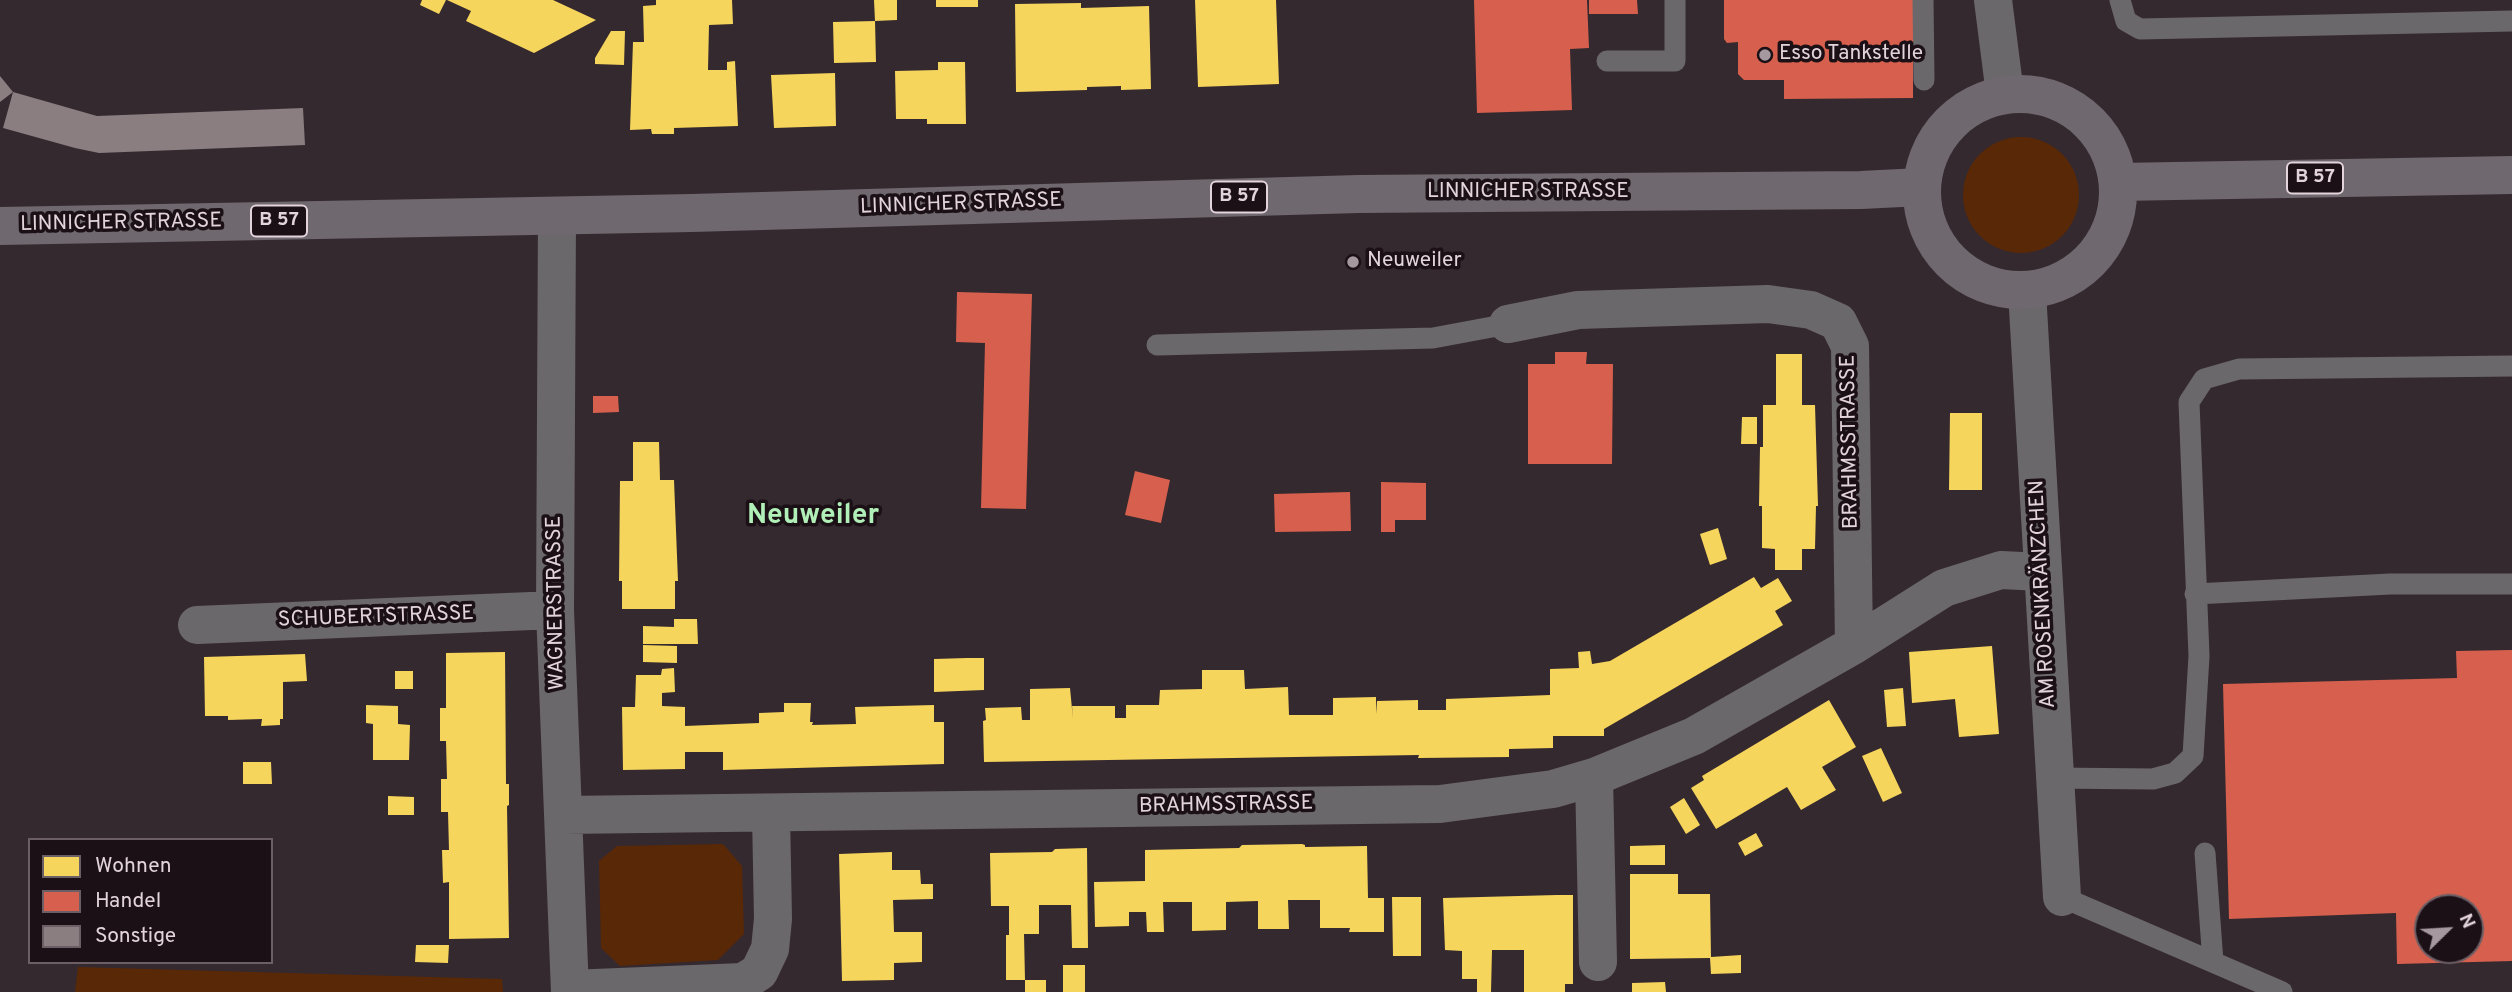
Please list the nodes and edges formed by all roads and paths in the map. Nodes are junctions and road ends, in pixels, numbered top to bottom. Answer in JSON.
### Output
{"nodes":[{"id":1,"x":1675,"y":0,"type":"edge"},
{"id":2,"x":1923,"y":0,"type":"edge"},
{"id":3,"x":1993,"y":0,"type":"edge"},
{"id":4,"x":2120,"y":0,"type":"edge"},
{"id":5,"x":2512,"y":21,"type":"edge"},
{"id":6,"x":1607,"y":61,"type":"dead end"},
{"id":7,"x":1924,"y":80,"type":"dead end"},
{"id":8,"x":2005,"y":94,"type":"junction"},
{"id":9,"x":2512,"y":175,"type":"edge"},
{"id":10,"x":2119,"y":181,"type":"junction"},
{"id":11,"x":1921,"y":187,"type":"junction"},
{"id":12,"x":557,"y":216,"type":"junction"},
{"id":13,"x":0,"y":226,"type":"edge"},
{"id":14,"x":2027,"y":291,"type":"junction"},
{"id":15,"x":1508,"y":324,"type":"joint"},
{"id":16,"x":1157,"y":345,"type":"dead end"},
{"id":17,"x":2512,"y":366,"type":"edge"},
{"id":18,"x":2042,"y":572,"type":"junction"},
{"id":19,"x":2512,"y":584,"type":"edge"},
{"id":20,"x":2195,"y":594,"type":"junction"},
{"id":21,"x":555,"y":610,"type":"junction"},
{"id":22,"x":197,"y":625,"type":"dead end"},
{"id":23,"x":1854,"y":645,"type":"junction"},
{"id":24,"x":1594,"y":778,"type":"junction"},
{"id":25,"x":2054,"y":778,"type":"junction"},
{"id":26,"x":771,"y":813,"type":"junction"},
{"id":27,"x":564,"y":815,"type":"junction"},
{"id":28,"x":2205,"y":853,"type":"dead end"},
{"id":29,"x":2062,"y":897,"type":"joint"},
{"id":30,"x":1598,"y":962,"type":"dead end"},
{"id":31,"x":2213,"y":962,"type":"junction"},
{"id":32,"x":570,"y":991,"type":"edge"},
{"id":33,"x":2283,"y":992,"type":"edge"}],
"edges":[{"from":1,"to":6,"type":"lane"},
{"from":2,"to":7,"type":"lane"},
{"from":3,"to":8,"type":"street"},
{"from":4,"to":5,"type":"lane"},
{"from":8,"to":10,"type":"main road"},
{"from":8,"to":11,"type":"main road"},
{"from":9,"to":10,"type":"main road","number":"B 57"},
{"from":10,"to":14,"type":"main road"},
{"from":11,"to":12,"type":"main road","name":"LINNICHER STRASSE","number":"B 57"},
{"from":11,"to":14,"type":"main road"},
{"from":12,"to":13,"type":"main road","name":"LINNICHER STRASSE","number":"B 57"},
{"from":12,"to":21,"type":"street","name":"WAGNERSTRASSE"},
{"from":14,"to":18,"type":"street","name":"AM ROSENKRÄNZCHEN"},
{"from":15,"to":16,"type":"lane"},
{"from":15,"to":23,"type":"street","name":"BRAHMSSTRASSE"},
{"from":17,"to":20,"type":"lane"},
{"from":18,"to":23,"type":"street","name":"BRAHMSSTRASSE"},
{"from":18,"to":25,"type":"street","name":"AM ROSENKRÄNZCHEN"},
{"from":19,"to":20,"type":"lane"},
{"from":20,"to":25,"type":"lane"},
{"from":21,"to":22,"type":"street","name":"SCHUBERTSTRASSE"},
{"from":21,"to":27,"type":"street","name":"WAGNERSTRASSE"},
{"from":23,"to":24,"type":"street","name":"BRAHMSSTRASSE"},
{"from":24,"to":26,"type":"street","name":"BRAHMSSTRASSE"},
{"from":24,"to":30,"type":"street"},
{"from":25,"to":29,"type":"street","name":"AM ROSENKRÄNZCHEN"},
{"from":26,"to":27,"type":"street","name":"BRAHMSSTRASSE"},
{"from":26,"to":32,"type":"street","name":"WAGNERSTRASSE"},
{"from":27,"to":32,"type":"street","name":"WAGNERSTRASSE"},
{"from":28,"to":31,"type":"lane"},
{"from":29,"to":31,"type":"lane"},
{"from":31,"to":33,"type":"lane"}]}
